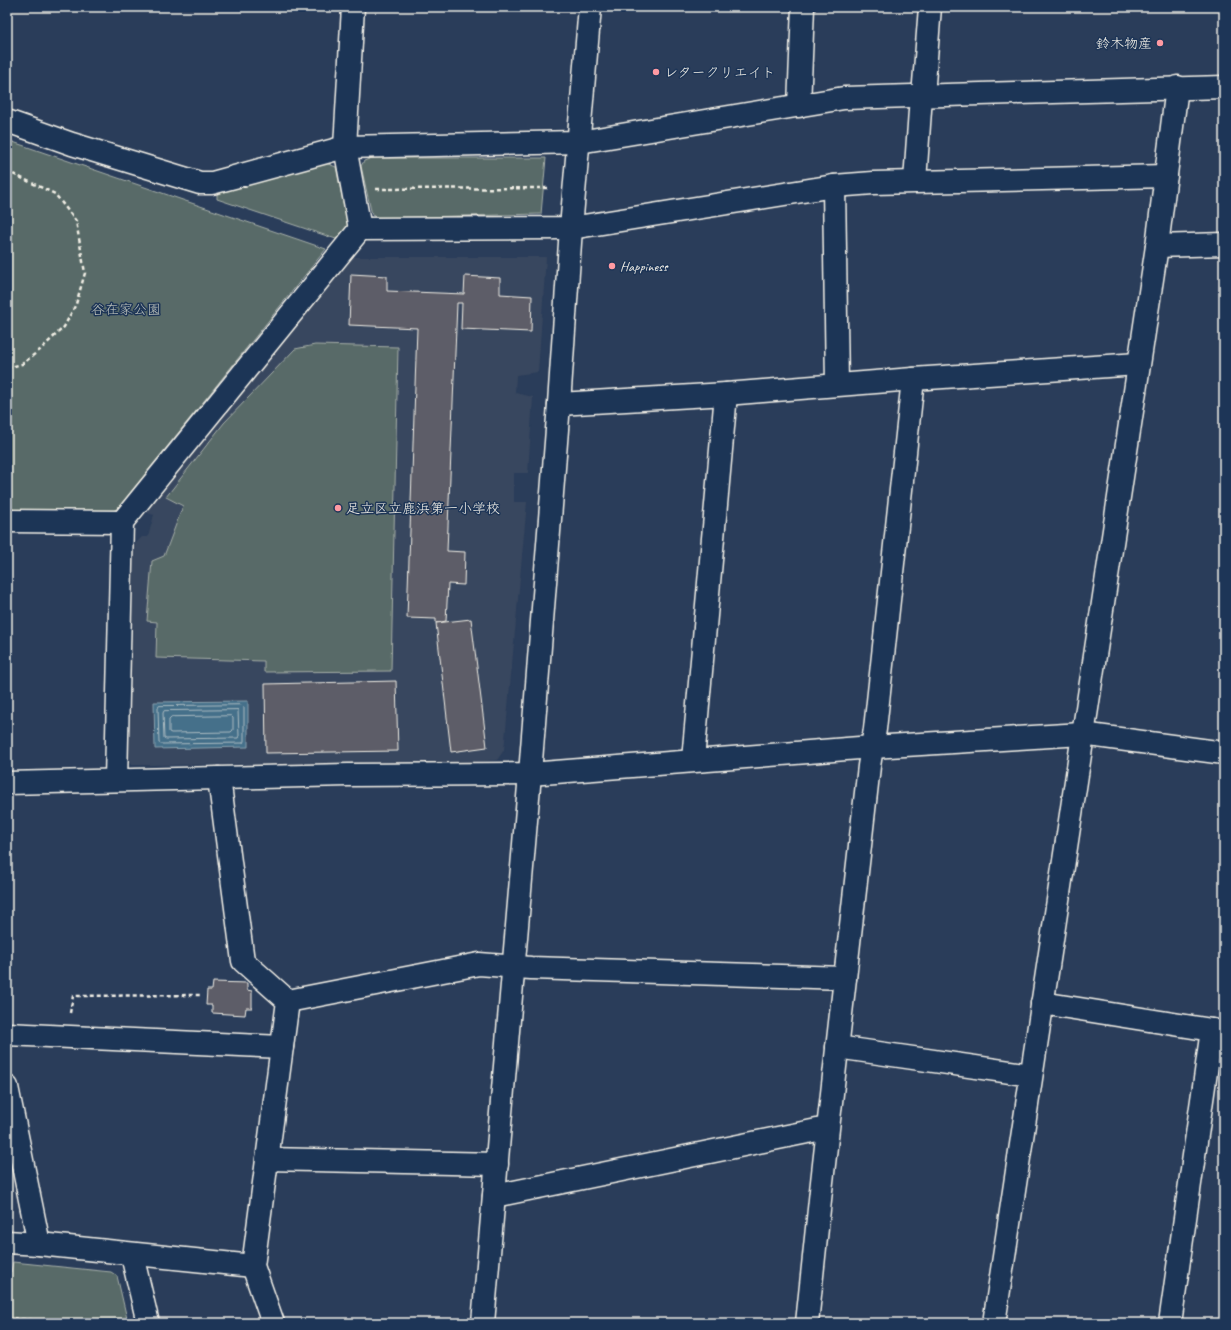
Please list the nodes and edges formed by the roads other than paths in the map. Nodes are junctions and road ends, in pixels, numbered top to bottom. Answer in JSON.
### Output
{"nodes":[{"id":1,"x":353,"y":7,"type":"edge"},
{"id":2,"x":590,"y":7,"type":"edge"},
{"id":3,"x":803,"y":7,"type":"edge"},
{"id":4,"x":930,"y":7,"type":"edge"},
{"id":5,"x":1224,"y":86,"type":"edge"},
{"id":6,"x":1177,"y":87,"type":"junction"},
{"id":7,"x":922,"y":96,"type":"junction"},
{"id":8,"x":799,"y":106,"type":"junction"},
{"id":9,"x":7,"y":121,"type":"edge"},
{"id":10,"x":579,"y":142,"type":"junction"},
{"id":11,"x":345,"y":147,"type":"junction"},
{"id":12,"x":1166,"y":176,"type":"junction"},
{"id":13,"x":915,"y":181,"type":"junction"},
{"id":14,"x":834,"y":186,"type":"junction"},
{"id":15,"x":571,"y":228,"type":"junction"},
{"id":16,"x":360,"y":229,"type":"junction"},
{"id":17,"x":1224,"y":244,"type":"edge"},
{"id":18,"x":1157,"y":246,"type":"junction"},
{"id":19,"x":1138,"y":364,"type":"junction"},
{"id":20,"x":913,"y":379,"type":"junction"},
{"id":21,"x":837,"y":384,"type":"junction"},
{"id":22,"x":726,"y":394,"type":"junction"},
{"id":23,"x":559,"y":404,"type":"junction"},
{"id":24,"x":7,"y":521,"type":"edge"},
{"id":25,"x":122,"y":522,"type":"junction"},
{"id":26,"x":1082,"y":734,"type":"junction"},
{"id":27,"x":872,"y":747,"type":"junction"},
{"id":28,"x":1224,"y":752,"type":"edge"},
{"id":29,"x":693,"y":760,"type":"junction"},
{"id":30,"x":530,"y":774,"type":"junction"},
{"id":31,"x":219,"y":778,"type":"junction"},
{"id":32,"x":116,"y":780,"type":"junction"},
{"id":33,"x":7,"y":784,"type":"edge"},
{"id":34,"x":513,"y":966,"type":"junction"},
{"id":35,"x":845,"y":978,"type":"junction"},
{"id":36,"x":288,"y":1001,"type":"junction"},
{"id":37,"x":1042,"y":1003,"type":"junction"},
{"id":38,"x":1218,"y":1031,"type":"edge"},
{"id":39,"x":7,"y":1034,"type":"edge"},
{"id":40,"x":282,"y":1047,"type":"junction"},
{"id":41,"x":837,"y":1047,"type":"junction"},
{"id":42,"x":1031,"y":1075,"type":"junction"},
{"id":43,"x":7,"y":1087,"type":"edge"},
{"id":44,"x":827,"y":1128,"type":"junction"},
{"id":45,"x":267,"y":1159,"type":"junction"},
{"id":46,"x":497,"y":1164,"type":"junction"},
{"id":47,"x":494,"y":1196,"type":"junction"},
{"id":48,"x":7,"y":1242,"type":"edge"},
{"id":49,"x":39,"y":1244,"type":"junction"},
{"id":50,"x":132,"y":1255,"type":"junction"},
{"id":51,"x":253,"y":1266,"type":"junction"},
{"id":52,"x":148,"y":1323,"type":"edge"},
{"id":53,"x":273,"y":1323,"type":"edge"},
{"id":54,"x":483,"y":1323,"type":"edge"},
{"id":55,"x":807,"y":1323,"type":"edge"},
{"id":56,"x":994,"y":1323,"type":"edge"},
{"id":57,"x":1170,"y":1323,"type":"edge"}],
"edges":[{"from":1,"to":11,"type":"street"},
{"from":2,"to":10,"type":"street"},
{"from":3,"to":8,"type":"street"},
{"from":4,"to":7,"type":"street"},
{"from":5,"to":6,"type":"street"},
{"from":6,"to":7,"type":"street"},
{"from":6,"to":12,"type":"street"},
{"from":7,"to":8,"type":"street"},
{"from":7,"to":13,"type":"street"},
{"from":8,"to":10,"type":"street"},
{"from":9,"to":11,"type":"street"},
{"from":10,"to":11,"type":"street"},
{"from":10,"to":15,"type":"street"},
{"from":11,"to":16,"type":"street"},
{"from":12,"to":13,"type":"street"},
{"from":12,"to":18,"type":"street"},
{"from":13,"to":14,"type":"street"},
{"from":14,"to":15,"type":"street"},
{"from":14,"to":21,"type":"street"},
{"from":15,"to":16,"type":"street"},
{"from":15,"to":23,"type":"street"},
{"from":16,"to":25,"type":"street"},
{"from":17,"to":18,"type":"street"},
{"from":18,"to":19,"type":"street"},
{"from":19,"to":20,"type":"street"},
{"from":19,"to":26,"type":"street"},
{"from":20,"to":21,"type":"street"},
{"from":20,"to":27,"type":"street"},
{"from":21,"to":22,"type":"street"},
{"from":22,"to":23,"type":"street"},
{"from":22,"to":29,"type":"street"},
{"from":23,"to":30,"type":"street"},
{"from":24,"to":25,"type":"street"},
{"from":25,"to":32,"type":"street"},
{"from":26,"to":27,"type":"street"},
{"from":26,"to":28,"type":"street"},
{"from":26,"to":37,"type":"street"},
{"from":27,"to":29,"type":"street"},
{"from":27,"to":35,"type":"street"},
{"from":29,"to":30,"type":"street"},
{"from":30,"to":31,"type":"street"},
{"from":30,"to":34,"type":"street"},
{"from":31,"to":32,"type":"street"},
{"from":31,"to":36,"type":"street"},
{"from":32,"to":33,"type":"street"},
{"from":34,"to":35,"type":"street"},
{"from":34,"to":36,"type":"street"},
{"from":34,"to":46,"type":"street"},
{"from":35,"to":41,"type":"street"},
{"from":36,"to":40,"type":"street"},
{"from":37,"to":38,"type":"street"},
{"from":37,"to":42,"type":"street"},
{"from":38,"to":57,"type":"street"},
{"from":39,"to":40,"type":"street"},
{"from":40,"to":45,"type":"street"},
{"from":41,"to":42,"type":"street"},
{"from":41,"to":44,"type":"street"},
{"from":42,"to":56,"type":"street"},
{"from":43,"to":49,"type":"street"},
{"from":44,"to":47,"type":"street"},
{"from":44,"to":55,"type":"street"},
{"from":45,"to":46,"type":"street"},
{"from":45,"to":51,"type":"street"},
{"from":46,"to":47,"type":"street"},
{"from":47,"to":54,"type":"street"},
{"from":48,"to":49,"type":"street"},
{"from":49,"to":50,"type":"street"},
{"from":50,"to":51,"type":"street"},
{"from":50,"to":52,"type":"street"},
{"from":51,"to":53,"type":"street"}]}
